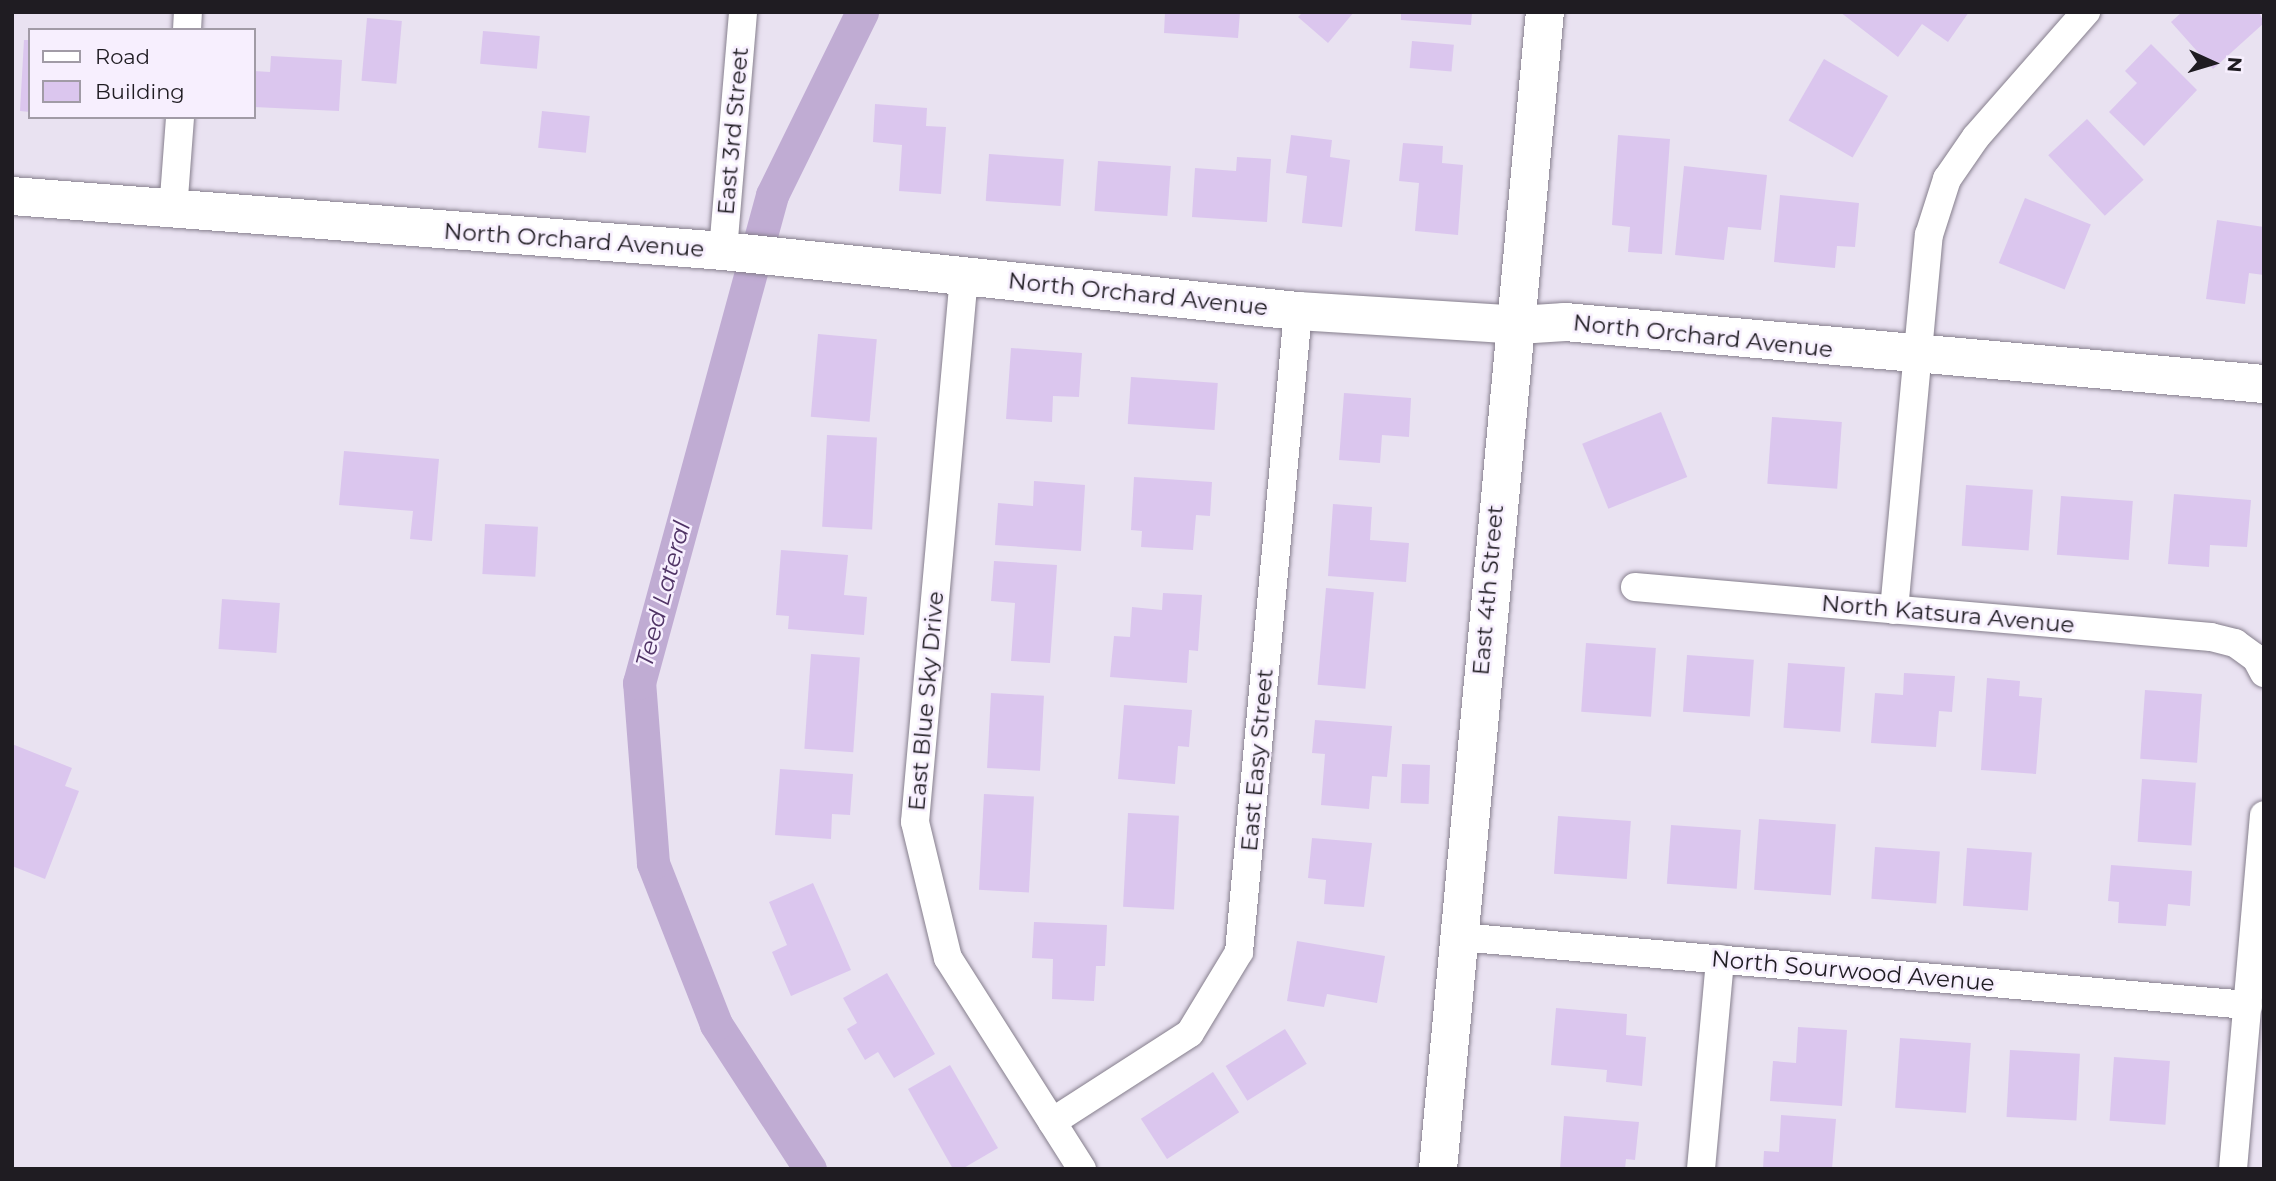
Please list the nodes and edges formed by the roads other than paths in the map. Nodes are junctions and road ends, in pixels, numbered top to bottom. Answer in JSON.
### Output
{"nodes":[{"id":1,"x":743,"y":12,"type":"edge"},
{"id":2,"x":1545,"y":12,"type":"edge"},
{"id":3,"x":2086,"y":12,"type":"edge"},
{"id":4,"x":180,"y":119,"type":"edge"},
{"id":5,"x":12,"y":196,"type":"edge"},
{"id":6,"x":173,"y":211,"type":"junction"},
{"id":7,"x":742,"y":253,"type":"junction"},
{"id":8,"x":964,"y":276,"type":"junction"},
{"id":9,"x":1298,"y":311,"type":"junction"},
{"id":10,"x":1518,"y":325,"type":"junction"},
{"id":11,"x":1918,"y":357,"type":"junction"},
{"id":12,"x":2264,"y":384,"type":"edge"},
{"id":13,"x":1635,"y":587,"type":"dead end"},
{"id":14,"x":1894,"y":610,"type":"junction"},
{"id":15,"x":2260,"y":665,"type":"edge"},
{"id":16,"x":2264,"y":815,"type":"edge"},
{"id":17,"x":1458,"y":937,"type":"junction"},
{"id":18,"x":1720,"y":959,"type":"junction"},
{"id":19,"x":2248,"y":1005,"type":"junction"},
{"id":20,"x":1052,"y":1122,"type":"junction"},
{"id":21,"x":1082,"y":1169,"type":"edge"},
{"id":22,"x":1438,"y":1169,"type":"edge"},
{"id":23,"x":1701,"y":1169,"type":"edge"},
{"id":24,"x":2233,"y":1169,"type":"edge"}],
"edges":[{"from":1,"to":7,"type":"street","name":"East 3rd Street"},
{"from":2,"to":10,"type":"street","name":"East 4th Street"},
{"from":3,"to":11,"type":"street"},
{"from":4,"to":6,"type":"street"},
{"from":5,"to":6,"type":"street","name":"North Orchard Avenue"},
{"from":6,"to":7,"type":"street","name":"North Orchard Avenue"},
{"from":7,"to":8,"type":"street","name":"North Orchard Avenue"},
{"from":8,"to":9,"type":"street","name":"North Orchard Avenue"},
{"from":8,"to":20,"type":"street","name":"East Blue Sky Drive"},
{"from":9,"to":10,"type":"street","name":"North Orchard Avenue"},
{"from":9,"to":20,"type":"street","name":"East Easy Street"},
{"from":10,"to":11,"type":"street","name":"North Orchard Avenue"},
{"from":10,"to":17,"type":"street","name":"East 4th Street"},
{"from":11,"to":12,"type":"street","name":"North Orchard Avenue"},
{"from":11,"to":14,"type":"street"},
{"from":13,"to":14,"type":"street","name":"North Katsura Avenue"},
{"from":14,"to":15,"type":"street","name":"North Katsura Avenue"},
{"from":16,"to":19,"type":"street"},
{"from":17,"to":18,"type":"street","name":"North Sourwood Avenue"},
{"from":17,"to":22,"type":"street","name":"East 4th Street"},
{"from":18,"to":19,"type":"street","name":"North Sourwood Avenue"},
{"from":18,"to":23,"type":"street"},
{"from":19,"to":24,"type":"street"},
{"from":20,"to":21,"type":"street","name":"East Blue Sky Drive"}]}
